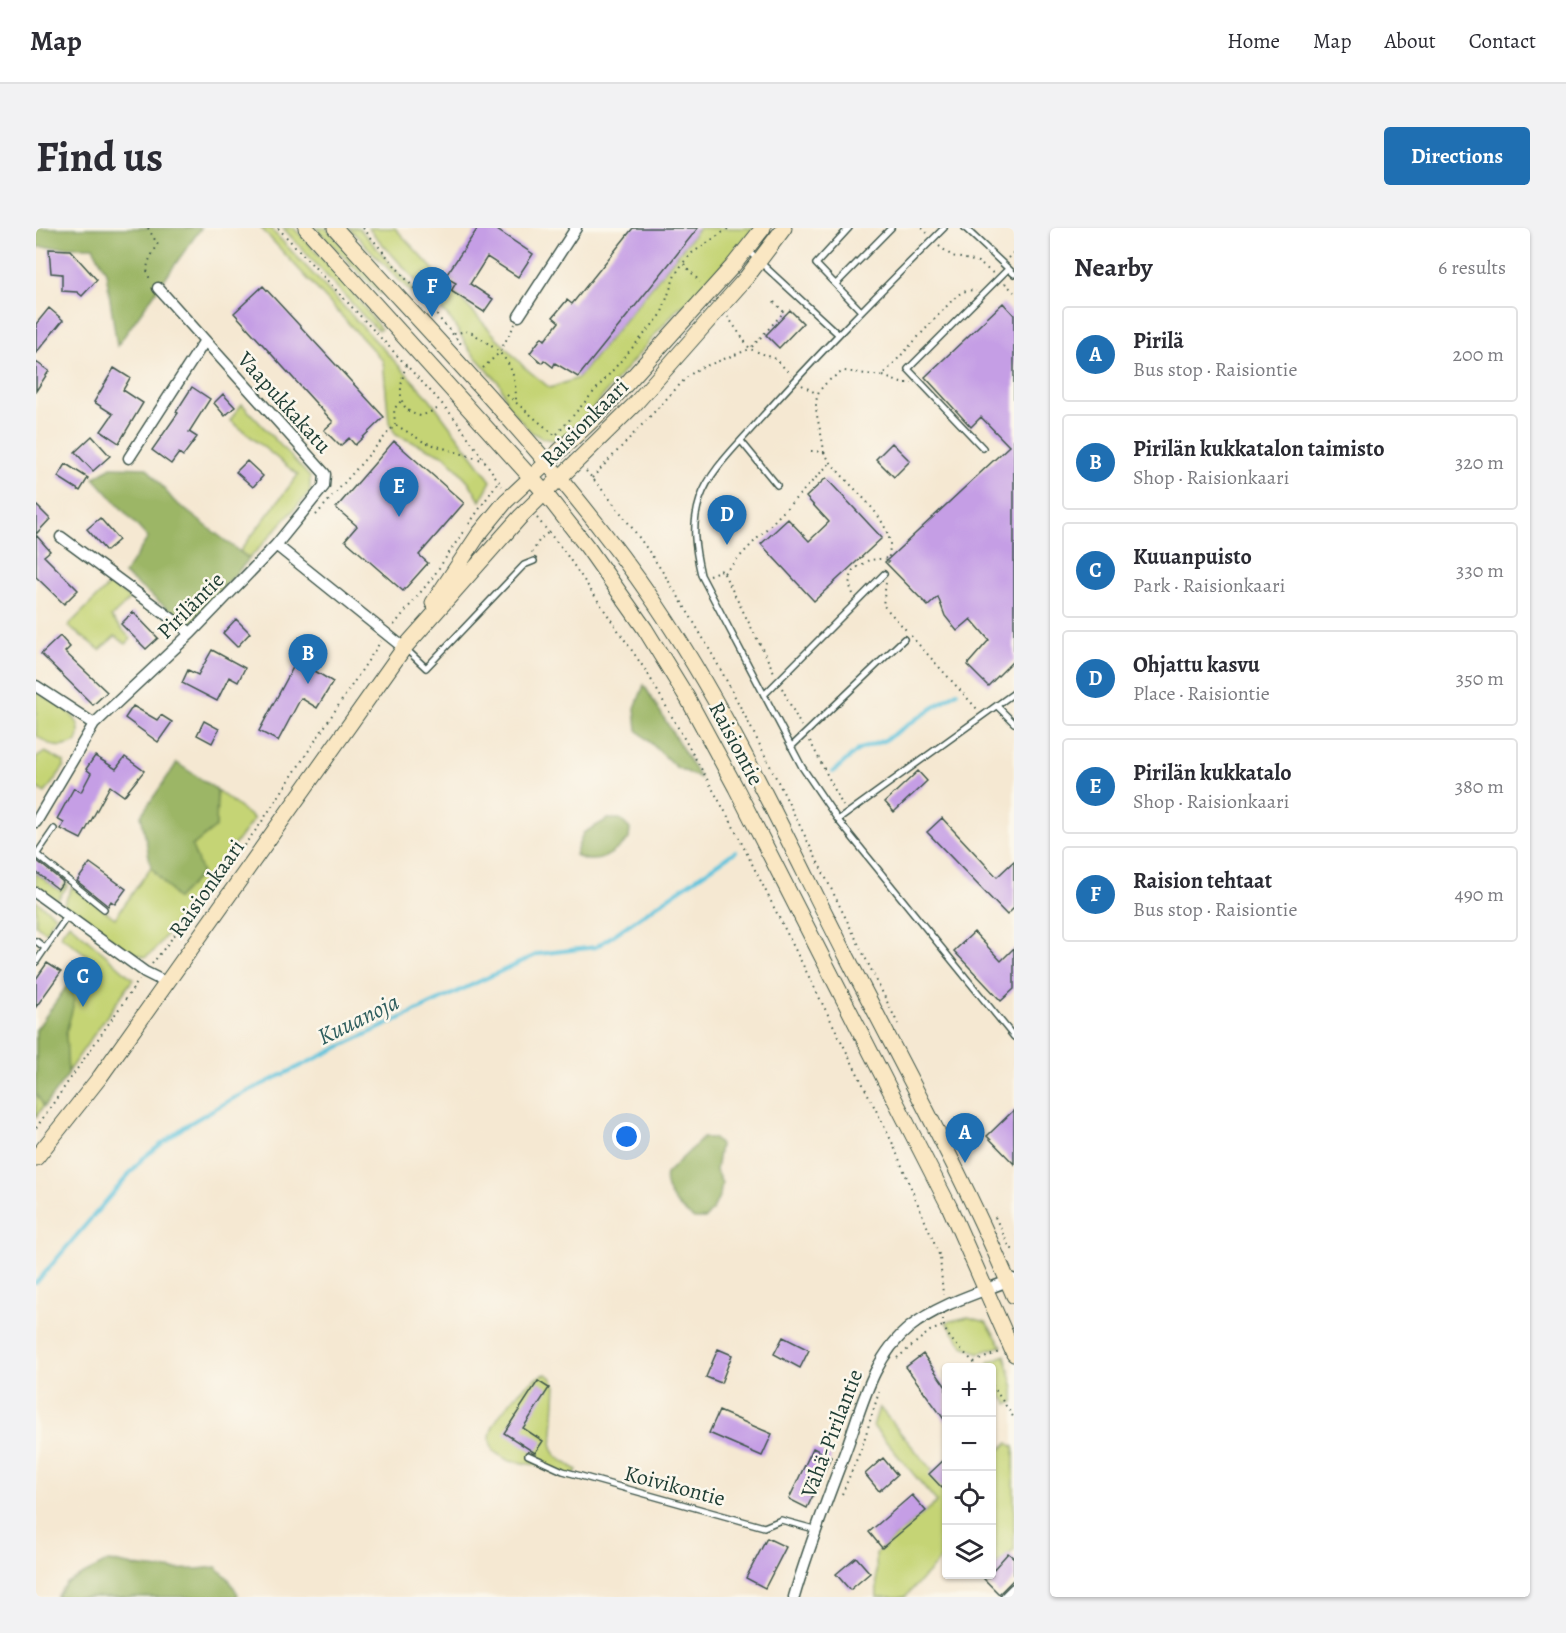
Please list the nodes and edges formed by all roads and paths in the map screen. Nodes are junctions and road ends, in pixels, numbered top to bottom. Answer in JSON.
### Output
{"nodes":[{"id":1,"x":148,"y":228,"type":"edge"},
{"id":2,"x":278,"y":228,"type":"edge"},
{"id":3,"x":306,"y":228,"type":"edge"},
{"id":4,"x":335,"y":228,"type":"edge"},
{"id":5,"x":576,"y":228,"type":"edge"},
{"id":6,"x":729,"y":228,"type":"edge"},
{"id":7,"x":763,"y":228,"type":"edge"},
{"id":8,"x":784,"y":228,"type":"edge"},
{"id":9,"x":849,"y":228,"type":"edge"},
{"id":10,"x":891,"y":228,"type":"edge"},
{"id":11,"x":922,"y":228,"type":"edge"},
{"id":12,"x":944,"y":228,"type":"edge"},
{"id":13,"x":965,"y":228,"type":"edge"},
{"id":14,"x":933,"y":239,"type":"junction"},
{"id":15,"x":746,"y":249,"type":"junction"},
{"id":16,"x":759,"y":262,"type":"junction"},
{"id":17,"x":683,"y":263,"type":"junction"},
{"id":18,"x":1008,"y":269,"type":"junction"},
{"id":19,"x":1014,"y":274,"type":"edge"},
{"id":20,"x":999,"y":278,"type":"junction"},
{"id":21,"x":836,"y":284,"type":"junction"},
{"id":22,"x":704,"y":287,"type":"dead end"},
{"id":23,"x":158,"y":288,"type":"joint"},
{"id":24,"x":984,"y":292,"type":"junction"},
{"id":25,"x":1014,"y":292,"type":"edge"},
{"id":26,"x":774,"y":302,"type":"dead end"},
{"id":27,"x":861,"y":311,"type":"junction"},
{"id":28,"x":725,"y":314,"type":"dead end"},
{"id":29,"x":519,"y":316,"type":"joint"},
{"id":30,"x":454,"y":334,"type":"dead end"},
{"id":31,"x":838,"y":334,"type":"junction"},
{"id":32,"x":204,"y":342,"type":"junction"},
{"id":33,"x":396,"y":346,"type":"dead end"},
{"id":34,"x":392,"y":350,"type":"junction"},
{"id":35,"x":750,"y":350,"type":"junction"},
{"id":36,"x":499,"y":352,"type":"junction"},
{"id":37,"x":406,"y":364,"type":"junction"},
{"id":38,"x":781,"y":365,"type":"dead end"},
{"id":39,"x":483,"y":368,"type":"dead end"},
{"id":40,"x":882,"y":376,"type":"junction"},
{"id":41,"x":920,"y":383,"type":"junction"},
{"id":42,"x":516,"y":402,"type":"dead end"},
{"id":43,"x":437,"y":408,"type":"dead end"},
{"id":44,"x":395,"y":425,"type":"dead end"},
{"id":45,"x":556,"y":435,"type":"dead end"},
{"id":46,"x":741,"y":441,"type":"junction"},
{"id":47,"x":983,"y":448,"type":"dead end"},
{"id":48,"x":811,"y":451,"type":"dead end"},
{"id":49,"x":824,"y":452,"type":"junction"},
{"id":50,"x":129,"y":458,"type":"dead end"},
{"id":51,"x":485,"y":461,"type":"junction"},
{"id":52,"x":548,"y":463,"type":"junction"},
{"id":53,"x":830,"y":463,"type":"junction"},
{"id":54,"x":531,"y":478,"type":"junction"},
{"id":55,"x":592,"y":478,"type":"dead end"},
{"id":56,"x":561,"y":479,"type":"junction"},
{"id":57,"x":498,"y":482,"type":"junction"},
{"id":58,"x":777,"y":484,"type":"dead end"},
{"id":59,"x":545,"y":494,"type":"junction"},
{"id":60,"x":512,"y":495,"type":"junction"},
{"id":61,"x":527,"y":509,"type":"junction"},
{"id":62,"x":549,"y":532,"type":"junction"},
{"id":63,"x":61,"y":537,"type":"dead end"},
{"id":64,"x":276,"y":545,"type":"junction"},
{"id":65,"x":889,"y":558,"type":"junction"},
{"id":66,"x":534,"y":561,"type":"dead end"},
{"id":67,"x":524,"y":565,"type":"junction"},
{"id":68,"x":724,"y":573,"type":"dead end"},
{"id":69,"x":886,"y":573,"type":"junction"},
{"id":70,"x":856,"y":603,"type":"junction"},
{"id":71,"x":191,"y":633,"type":"junction"},
{"id":72,"x":387,"y":634,"type":"junction"},
{"id":73,"x":909,"y":634,"type":"junction"},
{"id":74,"x":904,"y":639,"type":"joint"},
{"id":75,"x":407,"y":645,"type":"junction"},
{"id":76,"x":36,"y":686,"type":"edge"},
{"id":77,"x":1014,"y":693,"type":"edge"},
{"id":78,"x":764,"y":695,"type":"junction"},
{"id":79,"x":997,"y":706,"type":"junction"},
{"id":80,"x":983,"y":716,"type":"junction"},
{"id":81,"x":1014,"y":723,"type":"edge"},
{"id":82,"x":94,"y":724,"type":"junction"},
{"id":83,"x":791,"y":747,"type":"junction"},
{"id":84,"x":788,"y":800,"type":"dead end"},
{"id":85,"x":838,"y":820,"type":"junction"},
{"id":86,"x":36,"y":822,"type":"edge"},
{"id":87,"x":54,"y":829,"type":"dead end"},
{"id":88,"x":36,"y":855,"type":"edge"},
{"id":89,"x":36,"y":893,"type":"edge"},
{"id":90,"x":104,"y":909,"type":"dead end"},
{"id":91,"x":68,"y":915,"type":"junction"},
{"id":92,"x":36,"y":941,"type":"edge"},
{"id":93,"x":45,"y":948,"type":"junction"},
{"id":94,"x":36,"y":962,"type":"edge"},
{"id":95,"x":145,"y":972,"type":"junction"},
{"id":96,"x":167,"y":983,"type":"junction"},
{"id":97,"x":898,"y":1025,"type":"dead end"},
{"id":98,"x":1014,"y":1037,"type":"edge"},
{"id":99,"x":36,"y":1128,"type":"edge"},
{"id":100,"x":36,"y":1158,"type":"edge"},
{"id":101,"x":994,"y":1216,"type":"dead end"},
{"id":102,"x":1014,"y":1250,"type":"edge"},
{"id":103,"x":1011,"y":1280,"type":"edge"},
{"id":104,"x":988,"y":1291,"type":"junction"},
{"id":105,"x":1014,"y":1296,"type":"edge"},
{"id":106,"x":944,"y":1307,"type":"junction"},
{"id":107,"x":943,"y":1326,"type":"junction"},
{"id":108,"x":1007,"y":1352,"type":"edge"},
{"id":109,"x":974,"y":1362,"type":"joint"},
{"id":110,"x":892,"y":1365,"type":"dead end"},
{"id":111,"x":882,"y":1383,"type":"dead end"},
{"id":112,"x":996,"y":1391,"type":"edge"},
{"id":113,"x":1014,"y":1418,"type":"edge"},
{"id":114,"x":528,"y":1455,"type":"dead end"},
{"id":115,"x":841,"y":1496,"type":"dead end"},
{"id":116,"x":814,"y":1529,"type":"junction"},
{"id":117,"x":1014,"y":1589,"type":"edge"},
{"id":118,"x":794,"y":1597,"type":"edge"},
{"id":119,"x":1006,"y":1597,"type":"edge"}],
"edges":[{"from":1,"to":23,"type":"path"},
{"from":2,"to":34,"type":"path"},
{"from":3,"to":54,"type":"main road","name":"Raisiontie"},
{"from":4,"to":52,"type":"main road","name":"Raisiontie"},
{"from":5,"to":29,"type":"street"},
{"from":6,"to":17,"type":"path"},
{"from":7,"to":15,"type":"main road","name":"Raisionkaari"},
{"from":8,"to":16,"type":"main road","name":"Raisionkaari"},
{"from":9,"to":21,"type":"lane"},
{"from":10,"to":21,"type":"lane"},
{"from":11,"to":14,"type":"path"},
{"from":12,"to":14,"type":"lane"},
{"from":13,"to":18,"type":"lane"},
{"from":14,"to":20,"type":"path"},
{"from":14,"to":27,"type":"lane"},
{"from":15,"to":16,"type":"lane"},
{"from":15,"to":52,"type":"main road","name":"Raisionkaari"},
{"from":16,"to":31,"type":"lane"},
{"from":16,"to":56,"type":"main road","name":"Raisionkaari"},
{"from":17,"to":22,"type":"path"},
{"from":17,"to":45,"type":"path"},
{"from":18,"to":19,"type":"lane"},
{"from":18,"to":20,"type":"lane"},
{"from":20,"to":24,"type":"lane"},
{"from":20,"to":25,"type":"path"},
{"from":21,"to":27,"type":"lane"},
{"from":23,"to":32,"type":"street","name":"Vaapukkakatu"},
{"from":24,"to":40,"type":"path"},
{"from":24,"to":41,"type":"lane"},
{"from":26,"to":35,"type":"path"},
{"from":27,"to":31,"type":"lane"},
{"from":28,"to":35,"type":"path"},
{"from":29,"to":36,"type":"path"},
{"from":30,"to":36,"type":"path"},
{"from":31,"to":46,"type":"lane"},
{"from":32,"to":50,"type":"street"},
{"from":32,"to":64,"type":"street","name":"Vaapukkakatu"},
{"from":33,"to":34,"type":"path"},
{"from":34,"to":37,"type":"path"},
{"from":35,"to":38,"type":"path"},
{"from":35,"to":55,"type":"path"},
{"from":36,"to":39,"type":"path"},
{"from":36,"to":42,"type":"path"},
{"from":37,"to":43,"type":"path"},
{"from":37,"to":51,"type":"path"},
{"from":40,"to":41,"type":"path"},
{"from":40,"to":49,"type":"path"},
{"from":41,"to":47,"type":"lane"},
{"from":44,"to":51,"type":"path"},
{"from":46,"to":58,"type":"lane"},
{"from":46,"to":78,"type":"lane"},
{"from":48,"to":49,"type":"path"},
{"from":49,"to":53,"type":"path"},
{"from":51,"to":57,"type":"path"},
{"from":52,"to":54,"type":"main road","name":"Raisionkaari"},
{"from":52,"to":56,"type":"main road","name":"Raisiontie"},
{"from":53,"to":65,"type":"path"},
{"from":53,"to":68,"type":"path"},
{"from":54,"to":59,"type":"main road","name":"Raisiontie"},
{"from":54,"to":60,"type":"main road","name":"Raisionkaari"},
{"from":56,"to":59,"type":"main road","name":"Raisionkaari"},
{"from":56,"to":103,"type":"main road","name":"Raisiontie"},
{"from":57,"to":60,"type":"path"},
{"from":57,"to":72,"type":"path"},
{"from":59,"to":61,"type":"main road","name":"Raisionkaari"},
{"from":59,"to":104,"type":"main road","name":"Raisiontie"},
{"from":60,"to":75,"type":"main road","name":"Raisionkaari"},
{"from":61,"to":62,"type":"path"},
{"from":61,"to":75,"type":"main road","name":"Raisionkaari"},
{"from":62,"to":67,"type":"path"},
{"from":62,"to":106,"type":"path"},
{"from":63,"to":71,"type":"street"},
{"from":64,"to":71,"type":"street","name":"Piriläntie"},
{"from":64,"to":72,"type":"street"},
{"from":65,"to":69,"type":"path"},
{"from":65,"to":70,"type":"path"},
{"from":66,"to":67,"type":"lane"},
{"from":67,"to":75,"type":"lane"},
{"from":69,"to":70,"type":"lane"},
{"from":69,"to":73,"type":"path"},
{"from":70,"to":78,"type":"lane"},
{"from":71,"to":82,"type":"street","name":"Piriläntie"},
{"from":72,"to":75,"type":"street"},
{"from":72,"to":95,"type":"path"},
{"from":73,"to":74,"type":"path"},
{"from":73,"to":80,"type":"path"},
{"from":74,"to":83,"type":"lane"},
{"from":75,"to":96,"type":"main road","name":"Raisionkaari"},
{"from":76,"to":82,"type":"street"},
{"from":77,"to":79,"type":"lane"},
{"from":78,"to":83,"type":"lane"},
{"from":79,"to":80,"type":"lane"},
{"from":79,"to":81,"type":"lane"},
{"from":80,"to":85,"type":"lane"},
{"from":82,"to":86,"type":"street","name":"Piriläntie"},
{"from":83,"to":85,"type":"lane"},
{"from":84,"to":97,"type":"path"},
{"from":85,"to":98,"type":"lane"},
{"from":87,"to":88,"type":"lane"},
{"from":88,"to":90,"type":"lane"},
{"from":89,"to":91,"type":"street"},
{"from":91,"to":93,"type":"lane"},
{"from":91,"to":95,"type":"street"},
{"from":92,"to":93,"type":"lane"},
{"from":93,"to":94,"type":"lane"},
{"from":95,"to":96,"type":"street"},
{"from":95,"to":99,"type":"path"},
{"from":96,"to":100,"type":"main road","name":"Raisionkaari"},
{"from":101,"to":102,"type":"path"},
{"from":103,"to":104,"type":"street","name":"Vähä-Pirilantie"},
{"from":103,"to":105,"type":"main road","name":"Raisiontie"},
{"from":104,"to":106,"type":"street","name":"Vähä-Pirilantie"},
{"from":104,"to":108,"type":"main road","name":"Raisiontie"},
{"from":106,"to":107,"type":"path"},
{"from":106,"to":116,"type":"street","name":"Vähä-Pirilantie"},
{"from":107,"to":109,"type":"path"},
{"from":107,"to":110,"type":"path"},
{"from":108,"to":109,"type":"path"},
{"from":111,"to":115,"type":"path"},
{"from":112,"to":113,"type":"path"},
{"from":114,"to":116,"type":"lane","name":"Koivikontie"},
{"from":116,"to":118,"type":"street","name":"Vähä-Pirilantie"},
{"from":117,"to":119,"type":"street"}]}
